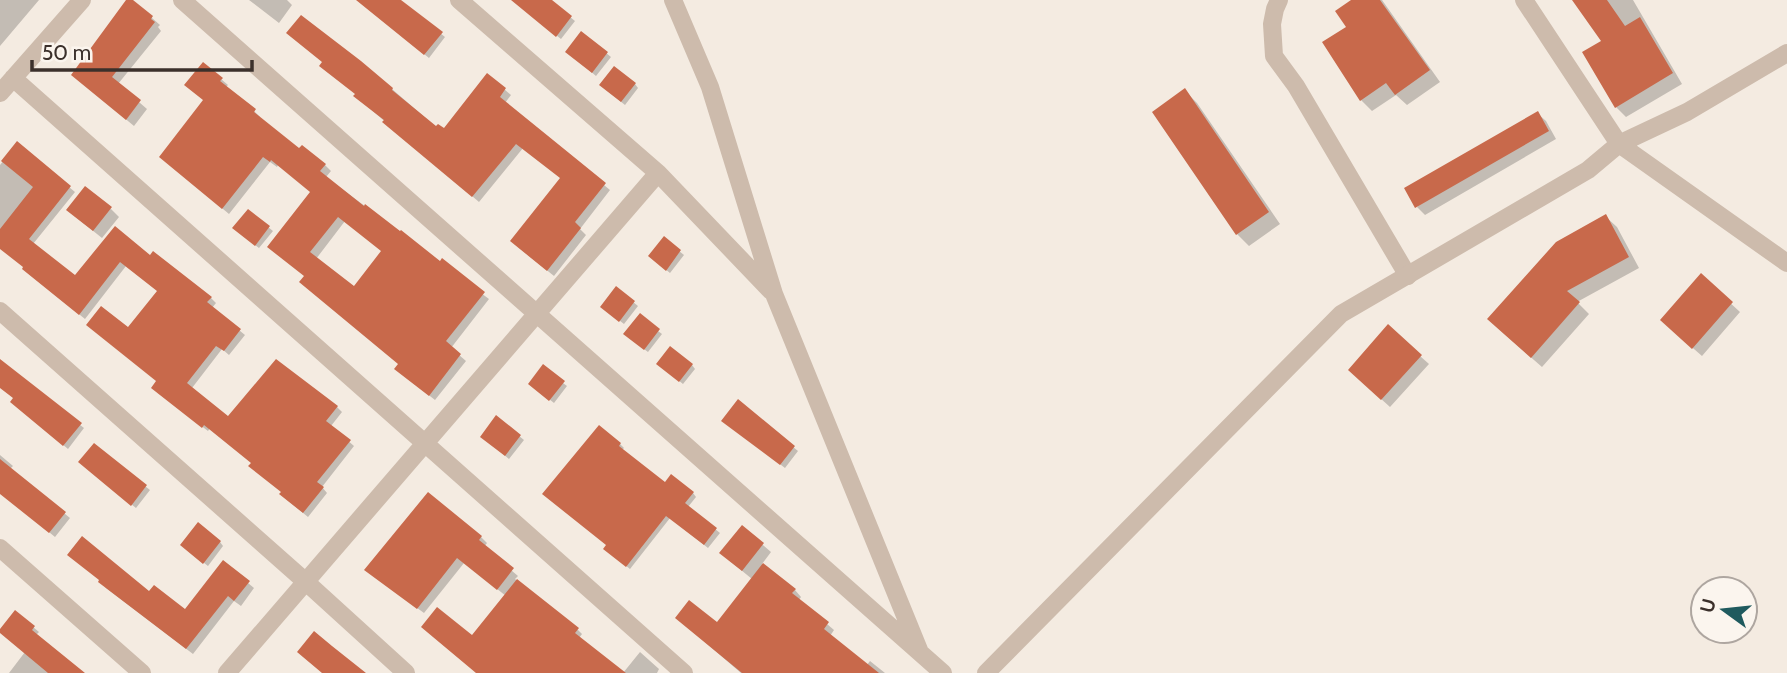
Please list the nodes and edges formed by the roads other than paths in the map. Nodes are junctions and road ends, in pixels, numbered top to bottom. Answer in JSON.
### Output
{"nodes":[{"id":1,"x":82,"y":0,"type":"edge"},
{"id":2,"x":182,"y":0,"type":"edge"},
{"id":3,"x":459,"y":0,"type":"edge"},
{"id":4,"x":674,"y":0,"type":"edge"},
{"id":5,"x":1279,"y":0,"type":"edge"},
{"id":6,"x":1524,"y":0,"type":"edge"},
{"id":7,"x":1787,"y":54,"type":"edge"},
{"id":8,"x":13,"y":78,"type":"junction"},
{"id":9,"x":0,"y":93,"type":"edge"},
{"id":10,"x":1619,"y":144,"type":"junction"},
{"id":11,"x":658,"y":173,"type":"junction"},
{"id":12,"x":1787,"y":263,"type":"edge"},
{"id":13,"x":1408,"y":276,"type":"junction"},
{"id":14,"x":775,"y":294,"type":"junction"},
{"id":15,"x":0,"y":311,"type":"edge"},
{"id":16,"x":537,"y":313,"type":"junction"},
{"id":17,"x":426,"y":442,"type":"junction"},
{"id":18,"x":0,"y":548,"type":"edge"},
{"id":19,"x":306,"y":582,"type":"junction"},
{"id":20,"x":920,"y":653,"type":"junction"},
{"id":21,"x":142,"y":673,"type":"edge"},
{"id":22,"x":227,"y":673,"type":"edge"},
{"id":23,"x":405,"y":673,"type":"edge"},
{"id":24,"x":684,"y":673,"type":"edge"},
{"id":25,"x":943,"y":673,"type":"edge"},
{"id":26,"x":986,"y":673,"type":"edge"}],
"edges":[{"from":1,"to":8,"type":"street"},
{"from":2,"to":16,"type":"street"},
{"from":3,"to":11,"type":"street"},
{"from":4,"to":14,"type":"street"},
{"from":5,"to":13,"type":"street"},
{"from":6,"to":10,"type":"street"},
{"from":7,"to":10,"type":"street"},
{"from":8,"to":9,"type":"street"},
{"from":8,"to":17,"type":"street"},
{"from":10,"to":12,"type":"street"},
{"from":10,"to":13,"type":"street"},
{"from":11,"to":14,"type":"street"},
{"from":11,"to":16,"type":"street"},
{"from":13,"to":26,"type":"street"},
{"from":14,"to":20,"type":"street"},
{"from":15,"to":19,"type":"street"},
{"from":16,"to":17,"type":"street"},
{"from":16,"to":20,"type":"street"},
{"from":17,"to":19,"type":"street"},
{"from":17,"to":24,"type":"street"},
{"from":18,"to":21,"type":"street"},
{"from":19,"to":22,"type":"street"},
{"from":19,"to":23,"type":"street"},
{"from":20,"to":25,"type":"street"}]}
